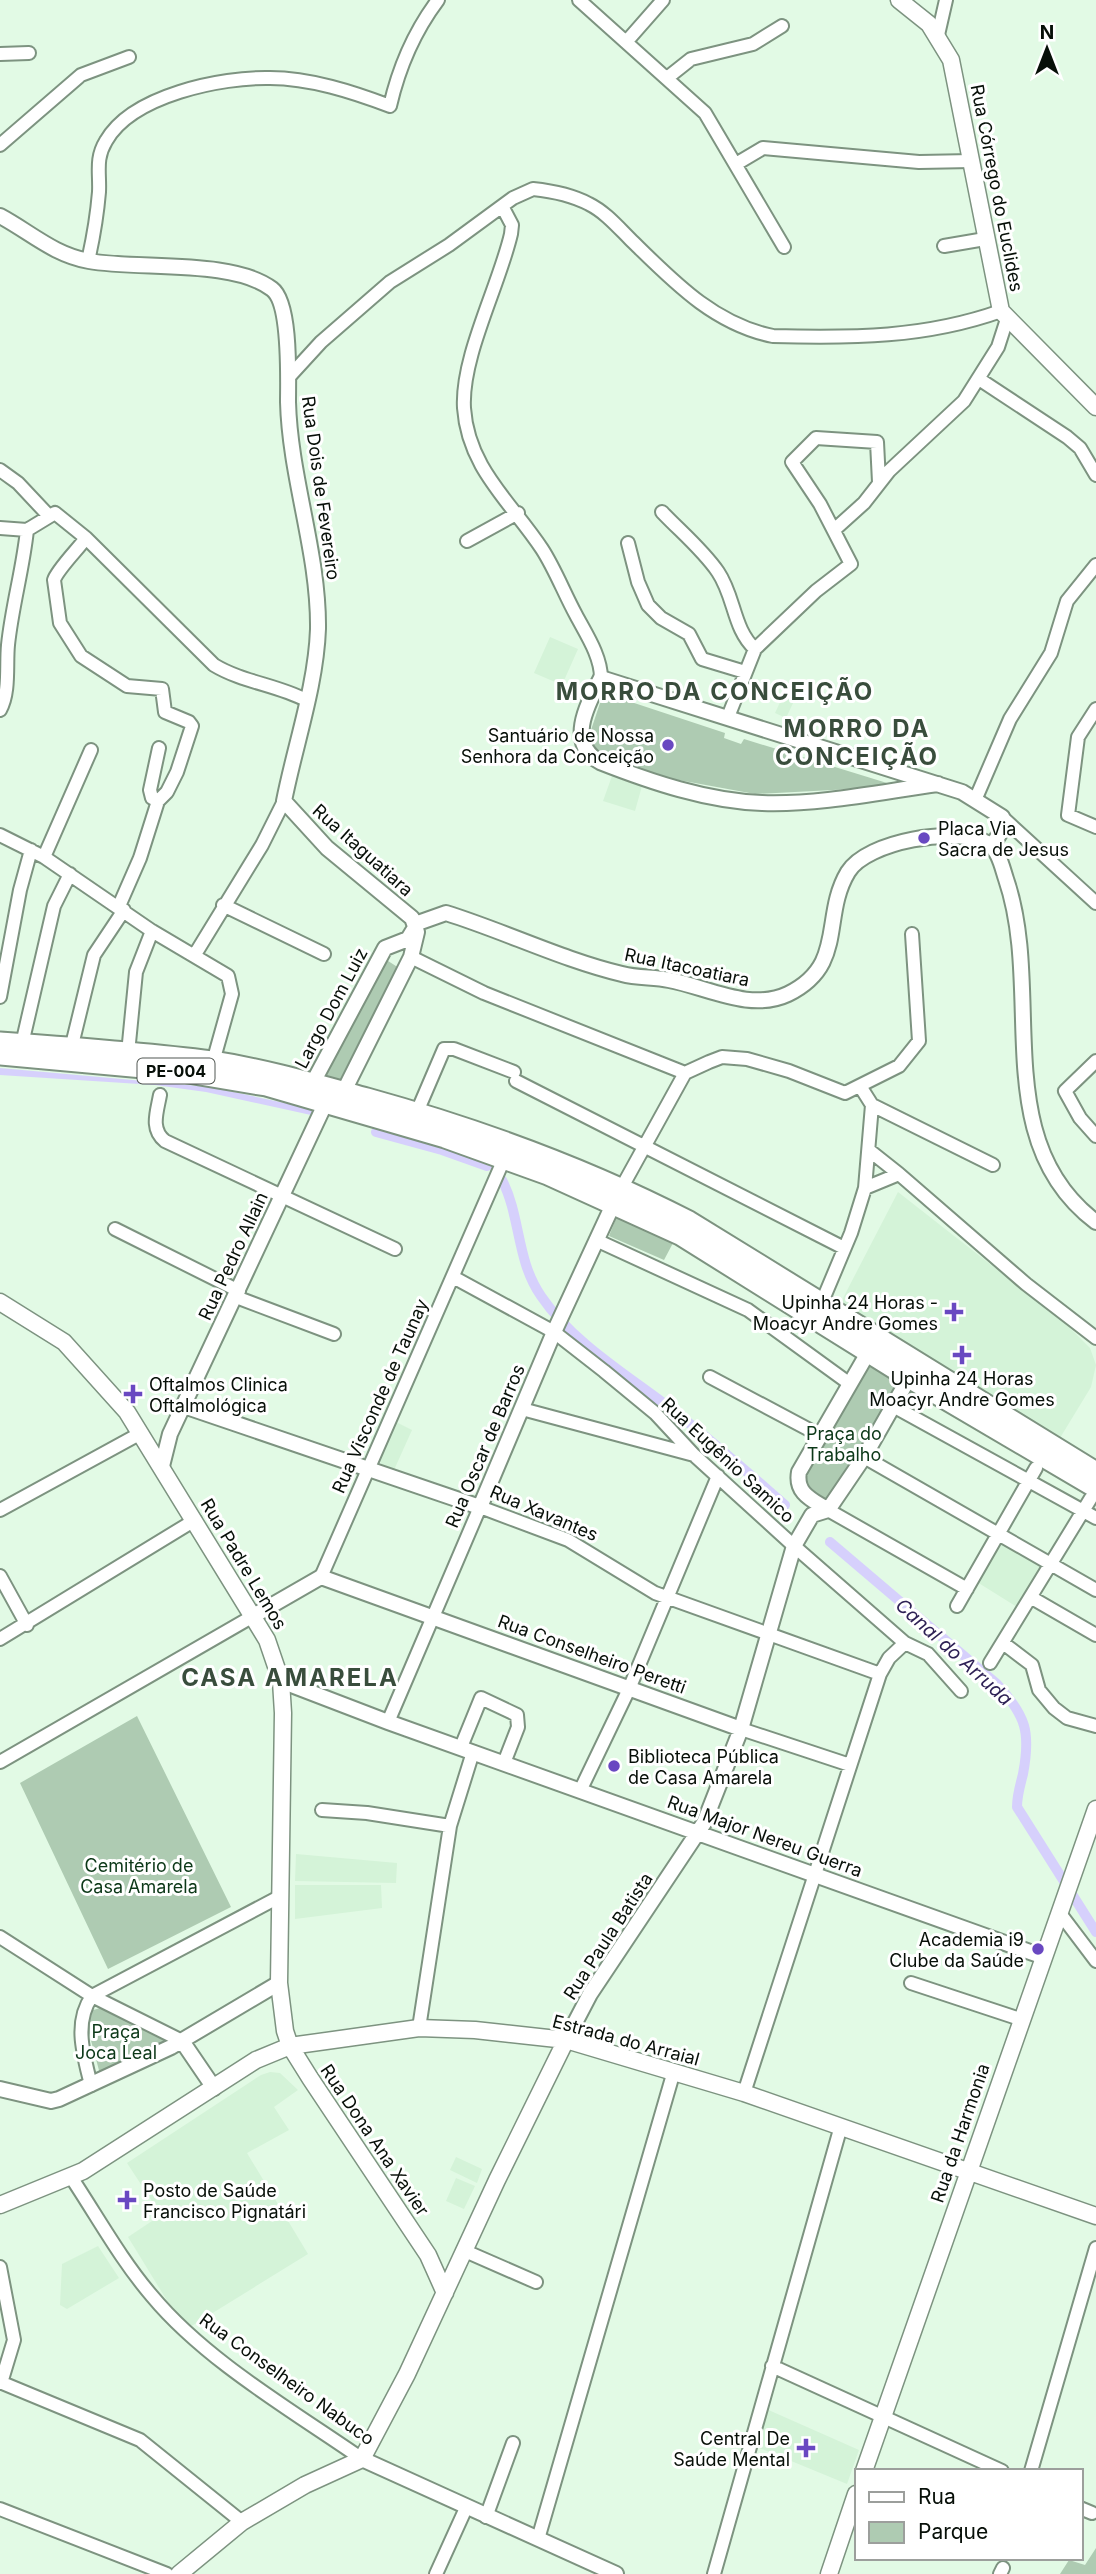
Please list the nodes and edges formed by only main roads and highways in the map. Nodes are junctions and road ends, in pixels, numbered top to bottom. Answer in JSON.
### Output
{"nodes":[{"id":1,"x":899,"y":0,"type":"edge"},
{"id":2,"x":1096,"y":407,"type":"edge"},
{"id":3,"x":0,"y":1042,"type":"edge"},
{"id":4,"x":0,"y":1055,"type":"edge"},
{"id":5,"x":309,"y":1089,"type":"junction"},
{"id":6,"x":618,"y":1194,"type":"junction"},
{"id":7,"x":0,"y":1302,"type":"edge"},
{"id":8,"x":1096,"y":1472,"type":"edge"},
{"id":9,"x":1093,"y":1493,"type":"edge"},
{"id":10,"x":1096,"y":1809,"type":"edge"},
{"id":11,"x":1090,"y":1844,"type":"edge"},
{"id":12,"x":566,"y":2040,"type":"junction"},
{"id":13,"x":290,"y":2046,"type":"junction"},
{"id":14,"x":967,"y":2172,"type":"junction"},
{"id":15,"x":0,"y":2205,"type":"edge"},
{"id":16,"x":1096,"y":2216,"type":"edge"},
{"id":17,"x":428,"y":2255,"type":"junction"},
{"id":18,"x":463,"y":2255,"type":"junction"},
{"id":19,"x":445,"y":2293,"type":"junction"},
{"id":20,"x":865,"y":2469,"type":"edge"},
{"id":21,"x":855,"y":2497,"type":"edge"},
{"id":22,"x":179,"y":2574,"type":"edge"},
{"id":23,"x":828,"y":2574,"type":"edge"}],
"edges":[{"from":1,"to":2,"type":"main road","name":"Rua Córrego do Euclides"},
{"from":3,"to":5,"type":"main road","number":"PE-004"},
{"from":4,"to":5,"type":"main road","number":"PE-004"},
{"from":5,"to":6,"type":"main road","number":"PE-004"},
{"from":5,"to":6,"type":"main road","number":"PE-004"},
{"from":6,"to":8,"type":"main road","number":"PE-004"},
{"from":6,"to":9,"type":"main road","number":"PE-004"},
{"from":7,"to":13,"type":"main road","name":"Rua Padre Lemos"},
{"from":10,"to":11,"type":"main road","name":"Rua da Harmonia"},
{"from":11,"to":14,"type":"main road","name":"Rua da Harmonia"},
{"from":12,"to":13,"type":"main road","name":"Estrada do Arraial"},
{"from":12,"to":14,"type":"main road","name":"Estrada do Arraial"},
{"from":12,"to":18,"type":"main road","name":"Rua Paula Batista"},
{"from":13,"to":15,"type":"main road","name":"Estrada do Arraial"},
{"from":13,"to":17,"type":"main road","name":"Rua Dona Ana Xavier"},
{"from":14,"to":16,"type":"main road","name":"Estrada do Arraial"},
{"from":14,"to":20,"type":"main road","name":"Rua da Harmonia"},
{"from":17,"to":18,"type":"main road"},
{"from":17,"to":19,"type":"main road","name":"Rua Dona Ana Xavier"},
{"from":18,"to":19,"type":"main road","name":"Rua Paula Batista"},
{"from":19,"to":22,"type":"main road","name":"Rua Paula Batista"},
{"from":21,"to":23,"type":"main road"}]}
